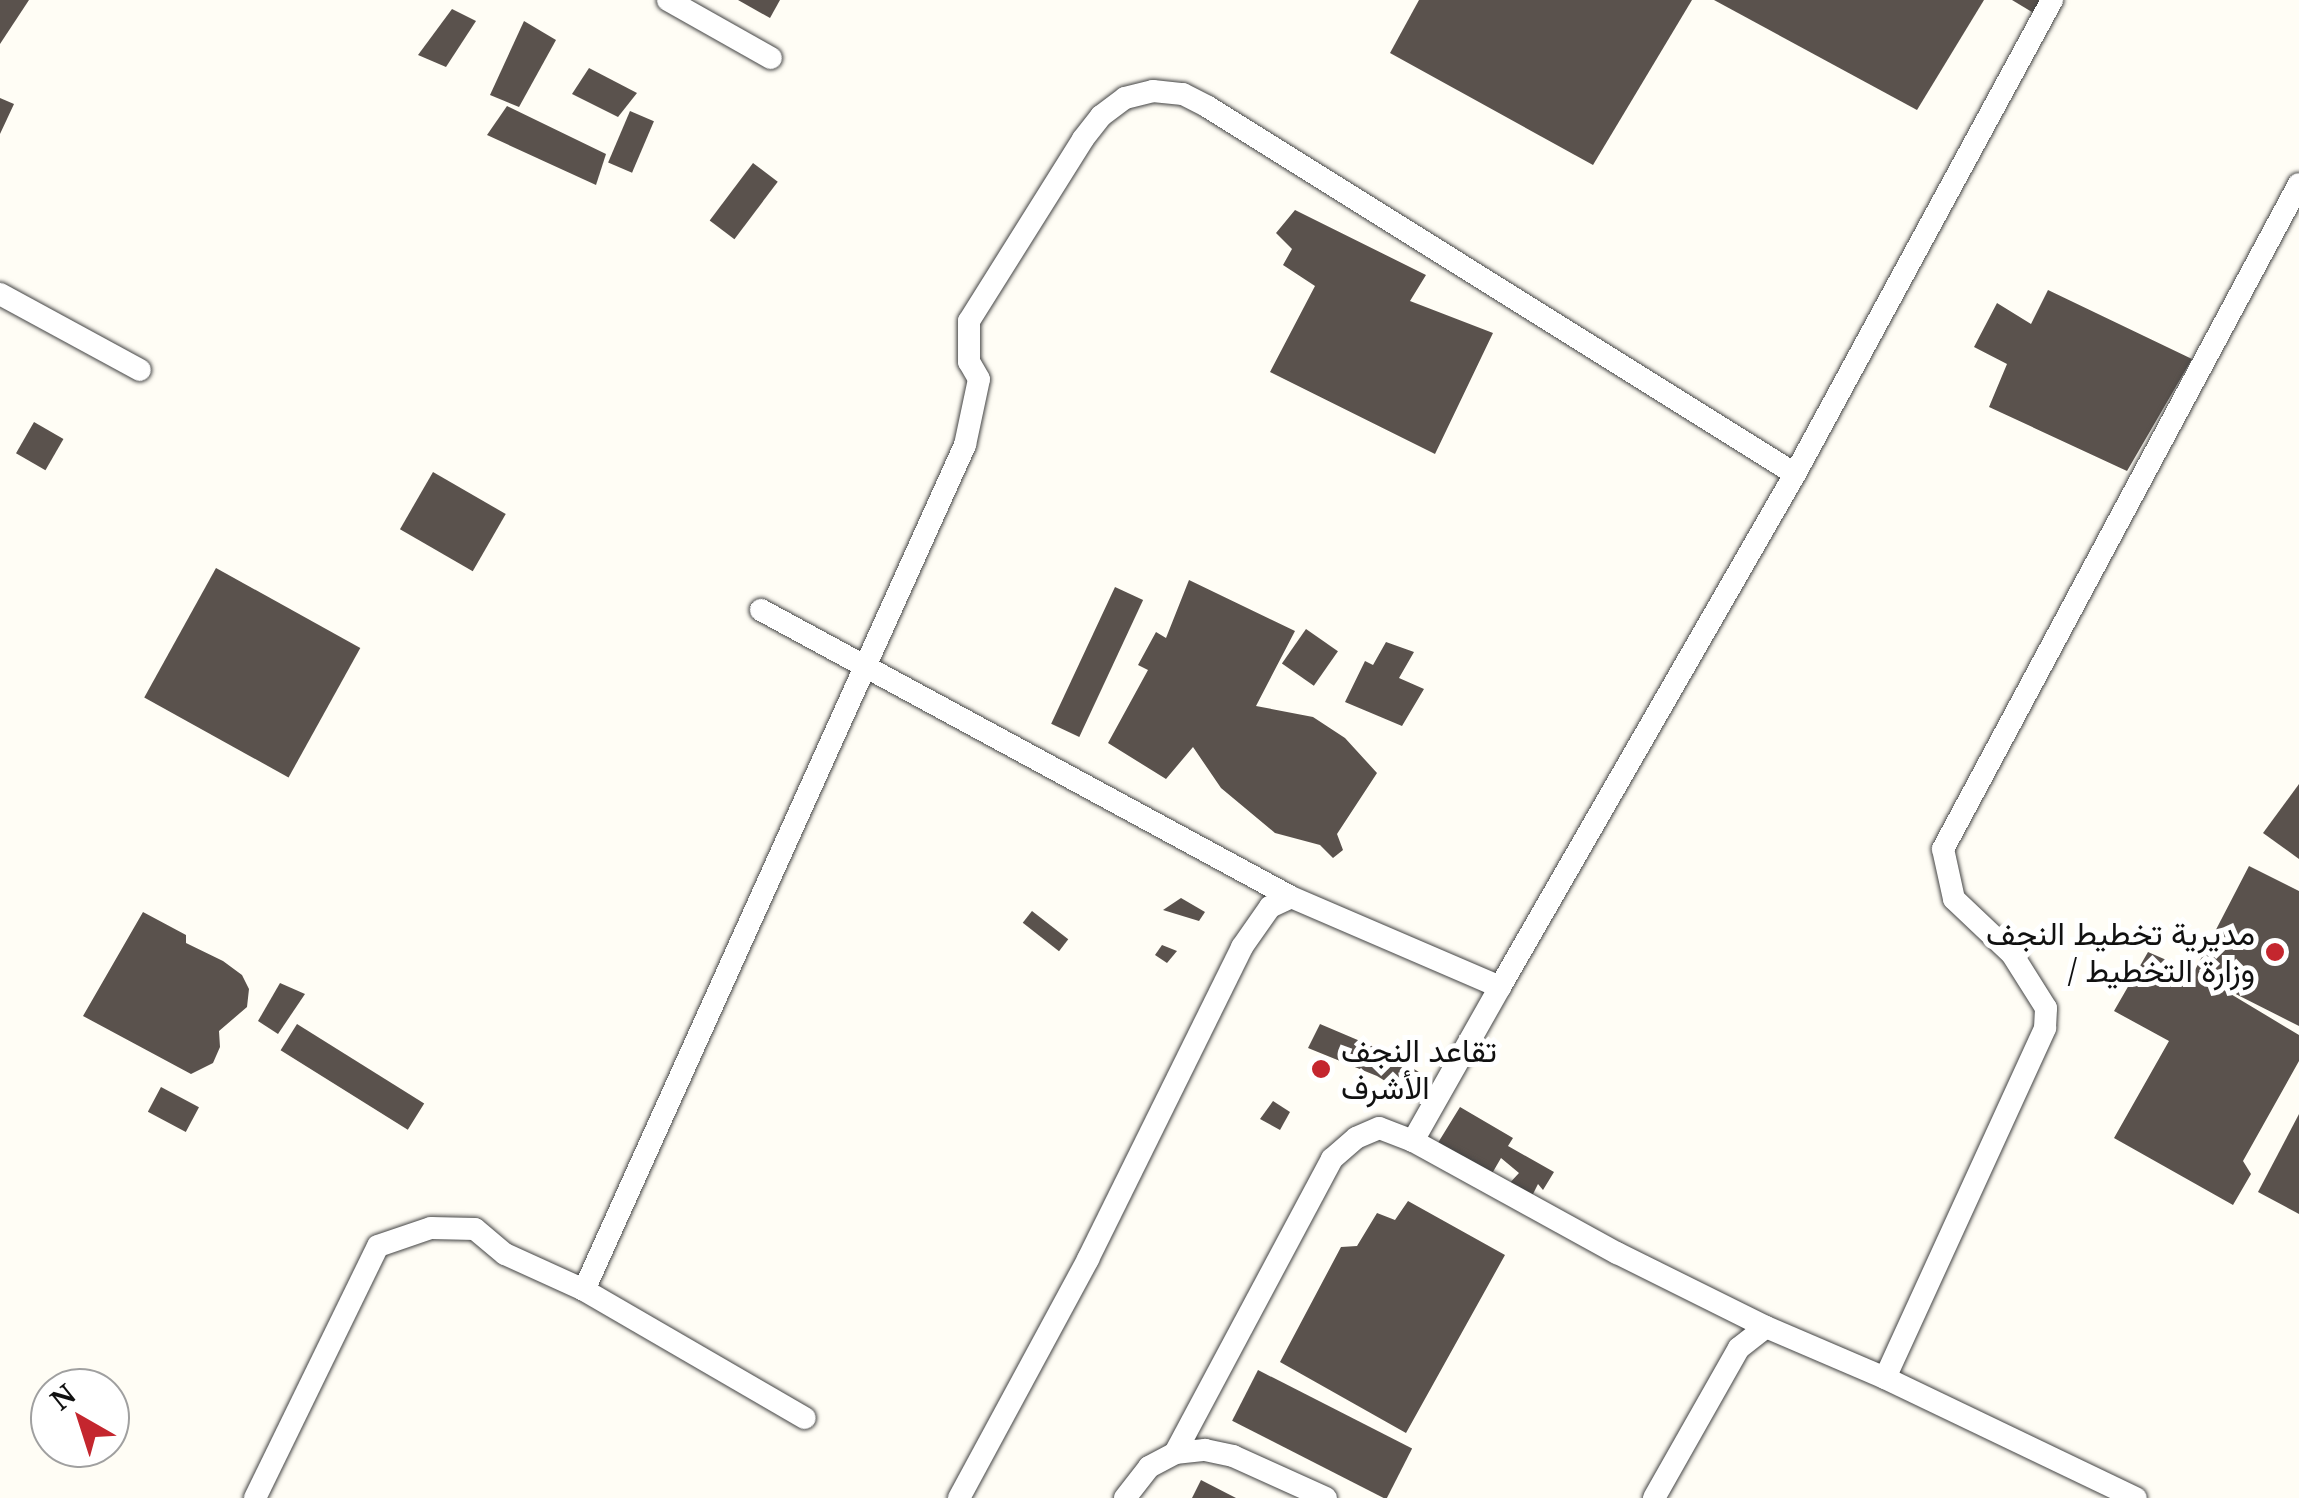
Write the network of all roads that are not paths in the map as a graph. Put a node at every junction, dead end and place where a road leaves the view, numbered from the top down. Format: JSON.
{"nodes":[{"id":1,"x":668,"y":0,"type":"edge"},
{"id":2,"x":2052,"y":0,"type":"edge"},
{"id":3,"x":771,"y":58,"type":"dead end"},
{"id":4,"x":2299,"y":184,"type":"edge"},
{"id":5,"x":0,"y":294,"type":"edge"},
{"id":6,"x":140,"y":370,"type":"dead end"},
{"id":7,"x":1795,"y":474,"type":"junction"},
{"id":8,"x":761,"y":610,"type":"dead end"},
{"id":9,"x":865,"y":665,"type":"junction"},
{"id":10,"x":1291,"y":897,"type":"junction"},
{"id":11,"x":1500,"y":987,"type":"junction"},
{"id":12,"x":1413,"y":1141,"type":"junction"},
{"id":13,"x":584,"y":1290,"type":"junction"},
{"id":14,"x":1766,"y":1327,"type":"junction"},
{"id":15,"x":1885,"y":1378,"type":"junction"},
{"id":16,"x":805,"y":1418,"type":"dead end"},
{"id":17,"x":1175,"y":1453,"type":"junction"},
{"id":18,"x":256,"y":1498,"type":"edge"},
{"id":19,"x":960,"y":1498,"type":"edge"},
{"id":20,"x":1125,"y":1498,"type":"edge"},
{"id":21,"x":1326,"y":1498,"type":"edge"},
{"id":22,"x":1654,"y":1498,"type":"edge"},
{"id":23,"x":2136,"y":1498,"type":"edge"}],
"edges":[{"from":1,"to":3,"type":"lane"},
{"from":2,"to":7,"type":"lane"},
{"from":4,"to":15,"type":"lane"},
{"from":5,"to":6,"type":"lane"},
{"from":7,"to":9,"type":"lane"},
{"from":7,"to":11,"type":"lane"},
{"from":8,"to":9,"type":"lane"},
{"from":9,"to":10,"type":"lane"},
{"from":9,"to":13,"type":"lane"},
{"from":10,"to":11,"type":"lane"},
{"from":10,"to":19,"type":"lane"},
{"from":11,"to":12,"type":"lane"},
{"from":12,"to":14,"type":"lane"},
{"from":12,"to":17,"type":"lane"},
{"from":13,"to":16,"type":"lane"},
{"from":13,"to":18,"type":"lane"},
{"from":14,"to":15,"type":"lane"},
{"from":14,"to":22,"type":"lane"},
{"from":15,"to":23,"type":"lane"},
{"from":17,"to":20,"type":"lane"},
{"from":17,"to":21,"type":"lane"}]}
